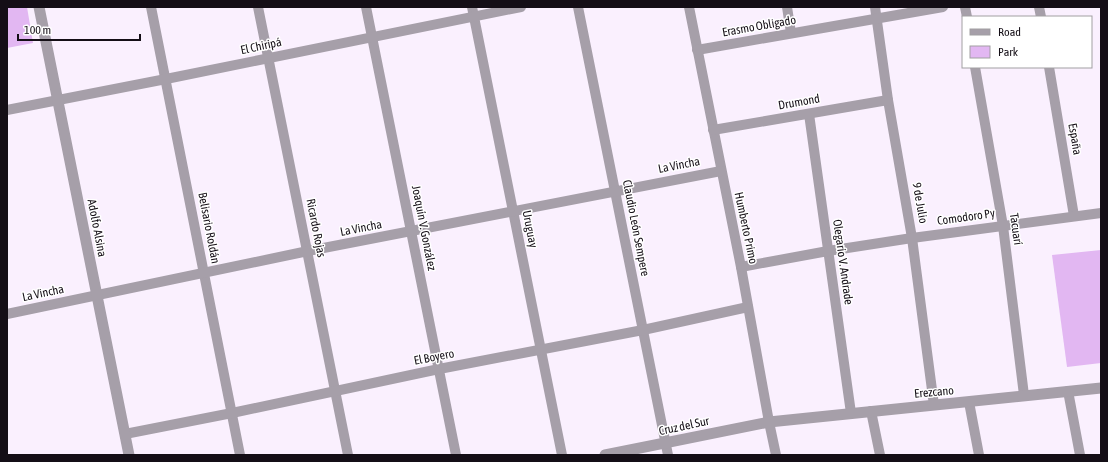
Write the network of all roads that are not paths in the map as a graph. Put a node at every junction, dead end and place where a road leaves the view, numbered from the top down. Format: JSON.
{"nodes":[{"id":1,"x":39,"y":7,"type":"edge"},
{"id":2,"x":151,"y":7,"type":"edge"},
{"id":3,"x":258,"y":7,"type":"edge"},
{"id":4,"x":366,"y":7,"type":"edge"},
{"id":5,"x":521,"y":7,"type":"edge"},
{"id":6,"x":578,"y":7,"type":"edge"},
{"id":7,"x":689,"y":7,"type":"edge"},
{"id":8,"x":787,"y":7,"type":"edge"},
{"id":9,"x":875,"y":7,"type":"edge"},
{"id":10,"x":943,"y":7,"type":"edge"},
{"id":11,"x":473,"y":12,"type":"edge"},
{"id":12,"x":877,"y":18,"type":"junction"},
{"id":13,"x":791,"y":33,"type":"junction"},
{"id":14,"x":372,"y":38,"type":"junction"},
{"id":15,"x":697,"y":50,"type":"junction"},
{"id":16,"x":268,"y":58,"type":"junction"},
{"id":17,"x":975,"y":68,"type":"edge"},
{"id":18,"x":1049,"y":68,"type":"edge"},
{"id":19,"x":166,"y":79,"type":"junction"},
{"id":20,"x":58,"y":100,"type":"junction"},
{"id":21,"x":888,"y":100,"type":"junction"},
{"id":22,"x":7,"y":110,"type":"edge"},
{"id":23,"x":809,"y":114,"type":"junction"},
{"id":24,"x":713,"y":130,"type":"junction"},
{"id":25,"x":721,"y":171,"type":"junction"},
{"id":26,"x":615,"y":190,"type":"junction"},
{"id":27,"x":513,"y":211,"type":"junction"},
{"id":28,"x":1101,"y":213,"type":"edge"},
{"id":29,"x":1074,"y":216,"type":"junction"},
{"id":30,"x":1003,"y":226,"type":"junction"},
{"id":31,"x":412,"y":232,"type":"junction"},
{"id":32,"x":912,"y":238,"type":"junction"},
{"id":33,"x":308,"y":251,"type":"junction"},
{"id":34,"x":828,"y":251,"type":"junction"},
{"id":35,"x":741,"y":267,"type":"junction"},
{"id":36,"x":204,"y":273,"type":"junction"},
{"id":37,"x":96,"y":295,"type":"junction"},
{"id":38,"x":748,"y":307,"type":"junction"},
{"id":39,"x":7,"y":314,"type":"edge"},
{"id":40,"x":643,"y":330,"type":"junction"},
{"id":41,"x":540,"y":350,"type":"junction"},
{"id":42,"x":438,"y":369,"type":"junction"},
{"id":43,"x":1101,"y":388,"type":"edge"},
{"id":44,"x":335,"y":391,"type":"junction"},
{"id":45,"x":1068,"y":391,"type":"junction"},
{"id":46,"x":1024,"y":395,"type":"junction"},
{"id":47,"x":969,"y":402,"type":"junction"},
{"id":48,"x":934,"y":405,"type":"junction"},
{"id":49,"x":872,"y":411,"type":"junction"},
{"id":50,"x":232,"y":413,"type":"junction"},
{"id":51,"x":851,"y":413,"type":"junction"},
{"id":52,"x":769,"y":422,"type":"junction"},
{"id":53,"x":125,"y":434,"type":"junction"},
{"id":54,"x":666,"y":443,"type":"junction"},
{"id":55,"x":129,"y":455,"type":"edge"},
{"id":56,"x":240,"y":455,"type":"edge"},
{"id":57,"x":348,"y":455,"type":"edge"},
{"id":58,"x":456,"y":455,"type":"edge"},
{"id":59,"x":562,"y":455,"type":"edge"},
{"id":60,"x":605,"y":455,"type":"edge"},
{"id":61,"x":668,"y":455,"type":"edge"},
{"id":62,"x":776,"y":455,"type":"edge"},
{"id":63,"x":880,"y":455,"type":"edge"},
{"id":64,"x":979,"y":455,"type":"edge"},
{"id":65,"x":1080,"y":455,"type":"edge"}],
"edges":[{"from":1,"to":20,"type":"street","name":"Adolfo Alsina"},
{"from":2,"to":19,"type":"street","name":"Belisario Roldán"},
{"from":3,"to":16,"type":"street","name":"Ricardo Rojas"},
{"from":4,"to":14,"type":"street","name":"Joaquín V. González"},
{"from":5,"to":11,"type":"street","name":"El Chiripá"},
{"from":6,"to":26,"type":"street","name":"Claudio León Sempere"},
{"from":7,"to":15,"type":"street","name":"Humberto Primo"},
{"from":8,"to":13,"type":"street"},
{"from":9,"to":12,"type":"street","name":"9 de Julio"},
{"from":10,"to":12,"type":"street","name":"Erasmo Obligado"},
{"from":11,"to":14,"type":"street","name":"El Chiripá"},
{"from":11,"to":27,"type":"street","name":"Uruguay"},
{"from":12,"to":13,"type":"street","name":"Erasmo Obligado"},
{"from":12,"to":21,"type":"street","name":"9 de Julio"},
{"from":13,"to":15,"type":"street","name":"Erasmo Obligado"},
{"from":14,"to":16,"type":"street","name":"El Chiripá"},
{"from":14,"to":31,"type":"street","name":"Joaquín V. González"},
{"from":15,"to":24,"type":"street","name":"Humberto Primo"},
{"from":16,"to":19,"type":"street","name":"El Chiripá"},
{"from":16,"to":33,"type":"street","name":"Ricardo Rojas"},
{"from":17,"to":30,"type":"street","name":"Tacuarí"},
{"from":18,"to":29,"type":"street","name":"España"},
{"from":19,"to":20,"type":"street","name":"El Chiripá"},
{"from":19,"to":36,"type":"street","name":"Belisario Roldán"},
{"from":20,"to":22,"type":"street","name":"El Chiripá"},
{"from":20,"to":37,"type":"street","name":"Adolfo Alsina"},
{"from":21,"to":23,"type":"street","name":"Drumond"},
{"from":21,"to":32,"type":"street","name":"9 de Julio"},
{"from":23,"to":24,"type":"street","name":"Drumond"},
{"from":23,"to":34,"type":"street","name":"Olegario V. Andrade"},
{"from":24,"to":25,"type":"street","name":"Humberto Primo"},
{"from":25,"to":26,"type":"street","name":"La Vincha"},
{"from":25,"to":35,"type":"street","name":"Humberto Primo"},
{"from":26,"to":27,"type":"street","name":"La Vincha"},
{"from":26,"to":40,"type":"street","name":"Claudio León Sempere"},
{"from":27,"to":31,"type":"street","name":"La Vincha"},
{"from":27,"to":41,"type":"street","name":"Uruguay"},
{"from":28,"to":29,"type":"street","name":"Comodoro Py"},
{"from":29,"to":30,"type":"street","name":"Comodoro Py"},
{"from":30,"to":32,"type":"street","name":"Comodoro Py"},
{"from":30,"to":46,"type":"street","name":"Tacuarí"},
{"from":31,"to":33,"type":"street","name":"La Vincha"},
{"from":31,"to":42,"type":"street","name":"Joaquín V. González"},
{"from":32,"to":34,"type":"street","name":"Comodoro Py"},
{"from":32,"to":48,"type":"street","name":"9 de Julio"},
{"from":33,"to":36,"type":"street","name":"La Vincha"},
{"from":33,"to":44,"type":"street","name":"Ricardo Rojas"},
{"from":34,"to":35,"type":"street","name":"Comodoro Py"},
{"from":34,"to":51,"type":"street","name":"Olegario V. Andrade"},
{"from":35,"to":38,"type":"street","name":"Humberto Primo"},
{"from":36,"to":37,"type":"street","name":"La Vincha"},
{"from":36,"to":50,"type":"street","name":"Belisario Roldán"},
{"from":37,"to":39,"type":"street","name":"La Vincha"},
{"from":37,"to":53,"type":"street","name":"Adolfo Alsina"},
{"from":38,"to":40,"type":"street","name":"El Boyero"},
{"from":38,"to":52,"type":"street","name":"Humberto Primo"},
{"from":40,"to":41,"type":"street","name":"El Boyero"},
{"from":40,"to":54,"type":"street","name":"Claudio León Sempere"},
{"from":41,"to":42,"type":"street","name":"El Boyero"},
{"from":41,"to":59,"type":"street","name":"Uruguay"},
{"from":42,"to":44,"type":"street","name":"El Boyero"},
{"from":42,"to":58,"type":"street","name":"Joaquín V. González"},
{"from":43,"to":45,"type":"street","name":"Erezcano"},
{"from":44,"to":50,"type":"street","name":"El Boyero"},
{"from":44,"to":57,"type":"street","name":"Ricardo Rojas"},
{"from":45,"to":46,"type":"street","name":"Erezcano"},
{"from":45,"to":65,"type":"street"},
{"from":46,"to":47,"type":"street","name":"Erezcano"},
{"from":47,"to":48,"type":"street","name":"Erezcano"},
{"from":47,"to":64,"type":"street"},
{"from":48,"to":49,"type":"street","name":"Erezcano"},
{"from":49,"to":51,"type":"street","name":"Erezcano"},
{"from":49,"to":63,"type":"street"},
{"from":50,"to":53,"type":"street","name":"El Boyero"},
{"from":50,"to":56,"type":"street","name":"Belisario Roldán"},
{"from":51,"to":52,"type":"street","name":"Erezcano"},
{"from":52,"to":54,"type":"street","name":"Cruz del Sur"},
{"from":52,"to":62,"type":"street","name":"Humberto Primo"},
{"from":53,"to":55,"type":"street","name":"Adolfo Alsina"},
{"from":54,"to":60,"type":"street","name":"Cruz del Sur"},
{"from":54,"to":61,"type":"street","name":"Claudio León Sempere"}]}
